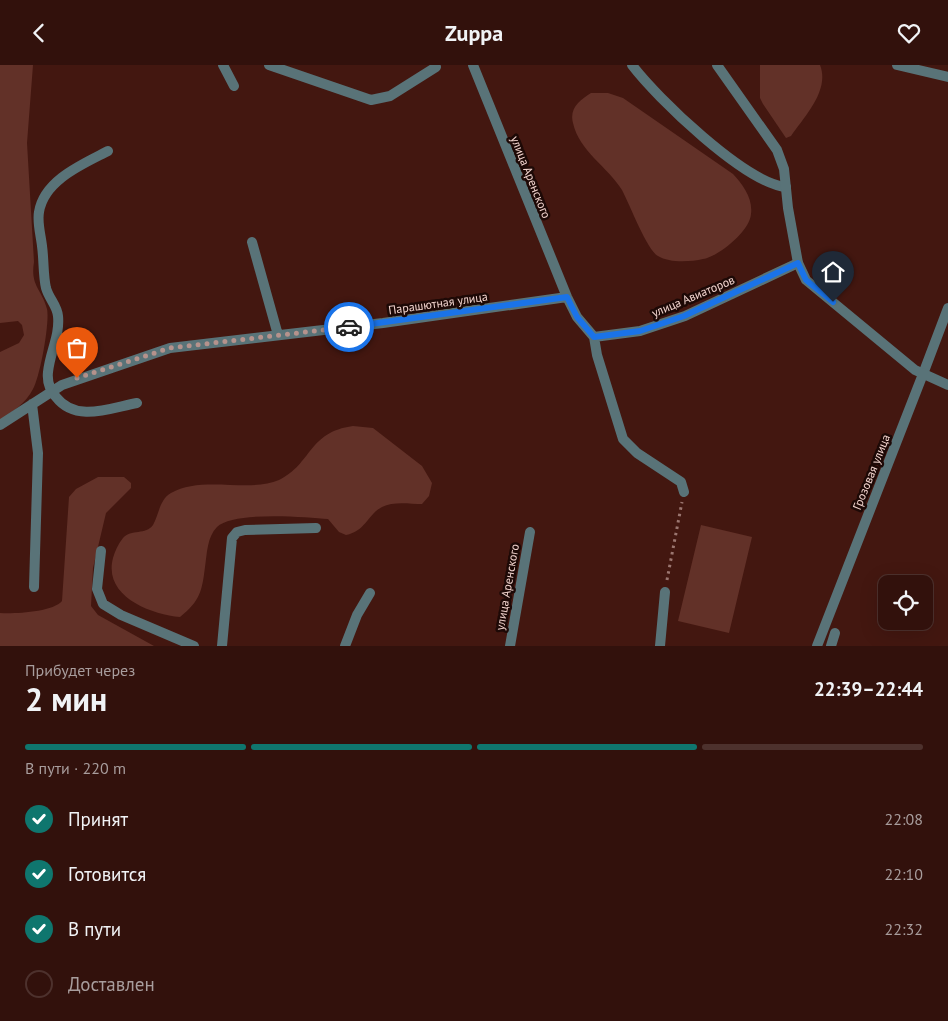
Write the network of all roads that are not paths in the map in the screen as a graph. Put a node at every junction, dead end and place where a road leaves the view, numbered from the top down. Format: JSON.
{"nodes":[{"id":1,"x":223,"y":65,"type":"edge"},
{"id":2,"x":269,"y":65,"type":"edge"},
{"id":3,"x":473,"y":65,"type":"edge"},
{"id":4,"x":632,"y":65,"type":"edge"},
{"id":5,"x":717,"y":65,"type":"edge"},
{"id":6,"x":897,"y":65,"type":"edge"},
{"id":7,"x":436,"y":67,"type":"dead end"},
{"id":8,"x":948,"y":77,"type":"edge"},
{"id":9,"x":234,"y":87,"type":"dead end"},
{"id":10,"x":108,"y":151,"type":"dead end"},
{"id":11,"x":786,"y":187,"type":"junction"},
{"id":12,"x":252,"y":242,"type":"dead end"},
{"id":13,"x":798,"y":263,"type":"junction"},
{"id":14,"x":567,"y":297,"type":"junction"},
{"id":15,"x":948,"y":308,"type":"edge"},
{"id":16,"x":278,"y":335,"type":"junction"},
{"id":17,"x":594,"y":337,"type":"junction"},
{"id":18,"x":923,"y":374,"type":"junction"},
{"id":19,"x":948,"y":385,"type":"edge"},
{"id":20,"x":51,"y":391,"type":"junction"},
{"id":21,"x":137,"y":403,"type":"dead end"},
{"id":22,"x":32,"y":404,"type":"junction"},
{"id":23,"x":0,"y":425,"type":"edge"},
{"id":24,"x":684,"y":492,"type":"road end"},
{"id":25,"x":316,"y":528,"type":"dead end"},
{"id":26,"x":530,"y":532,"type":"dead end"},
{"id":27,"x":101,"y":551,"type":"dead end"},
{"id":28,"x":34,"y":587,"type":"dead end"},
{"id":29,"x":370,"y":593,"type":"dead end"},
{"id":30,"x":665,"y":593,"type":"road end"},
{"id":31,"x":835,"y":633,"type":"dead end"},
{"id":32,"x":194,"y":646,"type":"edge"},
{"id":33,"x":222,"y":646,"type":"edge"},
{"id":34,"x":345,"y":646,"type":"edge"},
{"id":35,"x":510,"y":646,"type":"edge"},
{"id":36,"x":660,"y":646,"type":"edge"},
{"id":37,"x":817,"y":646,"type":"edge"},
{"id":38,"x":831,"y":646,"type":"edge"}],
"edges":[{"from":1,"to":9,"type":"street"},
{"from":2,"to":7,"type":"street"},
{"from":3,"to":14,"type":"street","name":"улица Аренского"},
{"from":4,"to":11,"type":"street"},
{"from":5,"to":11,"type":"street"},
{"from":6,"to":8,"type":"street"},
{"from":10,"to":20,"type":"street"},
{"from":11,"to":13,"type":"street"},
{"from":12,"to":16,"type":"street"},
{"from":13,"to":17,"type":"street","name":"улица Авиаторов"},
{"from":13,"to":18,"type":"street"},
{"from":14,"to":16,"type":"street","name":"Парашютная улица"},
{"from":14,"to":17,"type":"street","name":"улица Аренского"},
{"from":15,"to":18,"type":"street","name":"Грозовая улица"},
{"from":16,"to":20,"type":"street","name":"Парашютная улица"},
{"from":17,"to":24,"type":"street"},
{"from":18,"to":19,"type":"street"},
{"from":18,"to":37,"type":"street","name":"Грозовая улица"},
{"from":20,"to":21,"type":"street"},
{"from":20,"to":22,"type":"street","name":"Парашютная улица"},
{"from":22,"to":23,"type":"street","name":"Парашютная улица"},
{"from":22,"to":28,"type":"street"},
{"from":25,"to":33,"type":"street"},
{"from":26,"to":35,"type":"street","name":"улица Аренского"},
{"from":27,"to":32,"type":"street"},
{"from":29,"to":34,"type":"street"},
{"from":30,"to":36,"type":"street"},
{"from":31,"to":38,"type":"street"}]}
